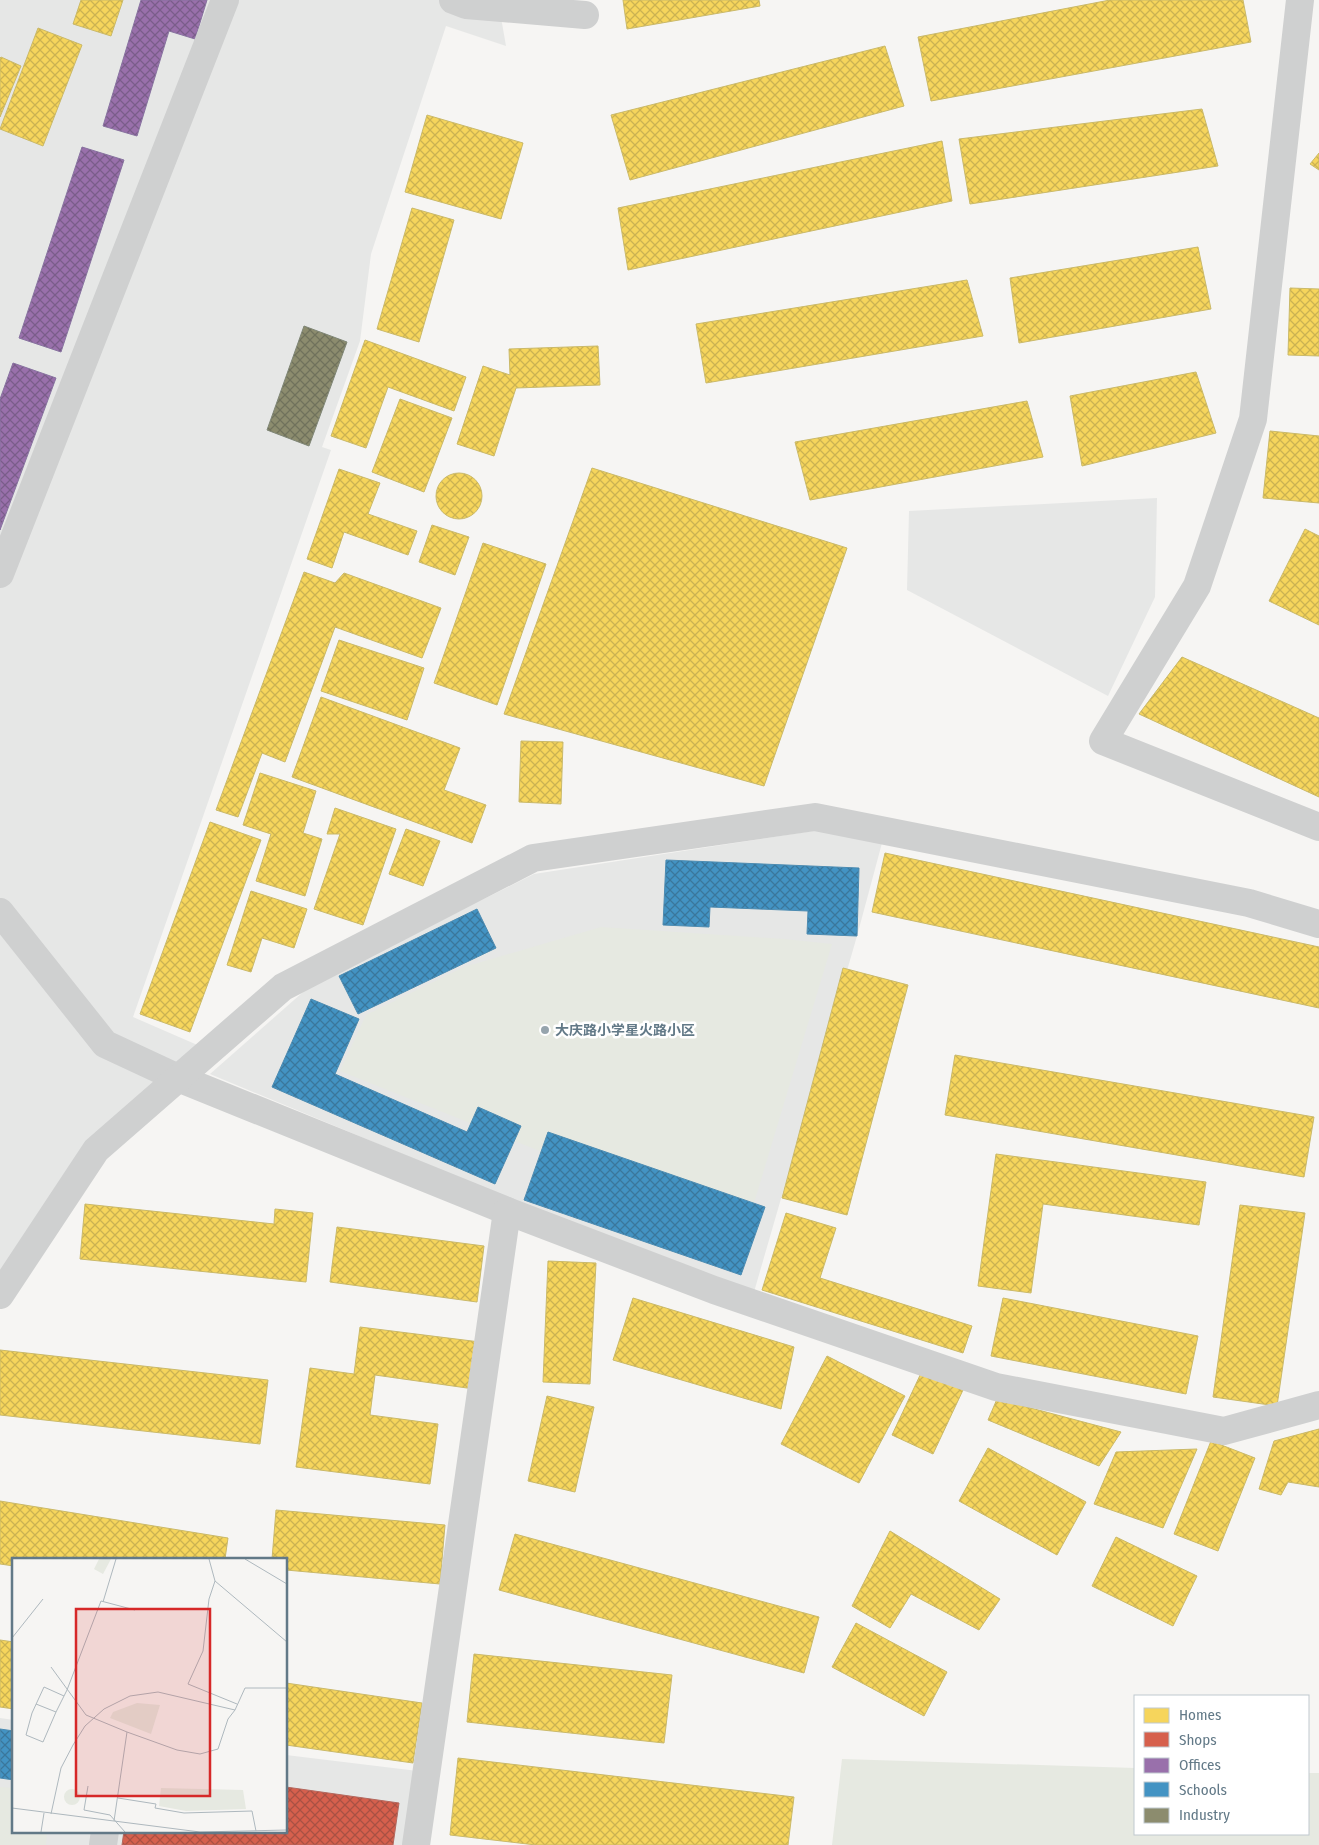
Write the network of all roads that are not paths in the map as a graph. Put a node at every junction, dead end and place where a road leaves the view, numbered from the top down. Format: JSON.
{"nodes":[{"id":1,"x":225,"y":0,"type":"edge"},
{"id":2,"x":453,"y":0,"type":"edge"},
{"id":3,"x":1300,"y":0,"type":"edge"},
{"id":4,"x":585,"y":15,"type":"dead end"},
{"id":5,"x":0,"y":574,"type":"edge"},
{"id":6,"x":1319,"y":827,"type":"edge"},
{"id":7,"x":0,"y":912,"type":"edge"},
{"id":8,"x":1319,"y":924,"type":"edge"},
{"id":9,"x":178,"y":1078,"type":"junction"},
{"id":10,"x":508,"y":1211,"type":"junction"},
{"id":11,"x":0,"y":1295,"type":"edge"},
{"id":12,"x":1319,"y":1405,"type":"edge"},
{"id":13,"x":105,"y":1832,"type":"edge"},
{"id":14,"x":103,"y":1845,"type":"edge"},
{"id":15,"x":416,"y":1845,"type":"edge"}],
"edges":[{"from":1,"to":5,"type":"street"},
{"from":2,"to":4,"type":"street"},
{"from":3,"to":6,"type":"street"},
{"from":7,"to":9,"type":"street"},
{"from":8,"to":9,"type":"street"},
{"from":9,"to":10,"type":"street"},
{"from":9,"to":11,"type":"street"},
{"from":10,"to":12,"type":"street"},
{"from":10,"to":15,"type":"street"},
{"from":13,"to":14,"type":"street"}]}
